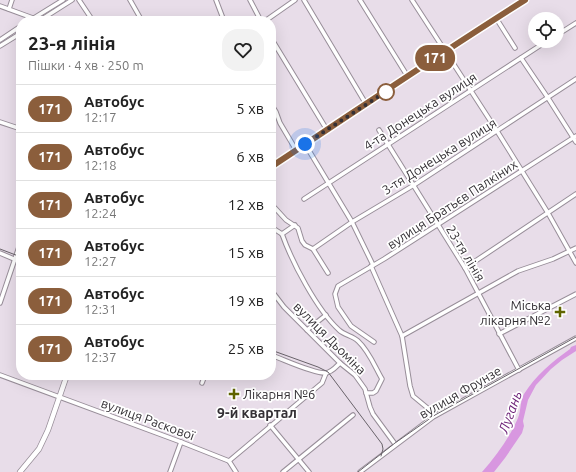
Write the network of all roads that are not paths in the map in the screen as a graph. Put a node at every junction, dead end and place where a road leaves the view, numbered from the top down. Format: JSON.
{"nodes":[{"id":1,"x":12,"y":0,"type":"edge"},
{"id":2,"x":63,"y":0,"type":"edge"},
{"id":3,"x":72,"y":0,"type":"edge"},
{"id":4,"x":79,"y":0,"type":"edge"},
{"id":5,"x":130,"y":0,"type":"edge"},
{"id":6,"x":216,"y":0,"type":"edge"},
{"id":7,"x":250,"y":0,"type":"edge"},
{"id":8,"x":295,"y":0,"type":"edge"},
{"id":9,"x":304,"y":0,"type":"edge"},
{"id":10,"x":360,"y":0,"type":"edge"},
{"id":11,"x":412,"y":0,"type":"edge"},
{"id":12,"x":525,"y":0,"type":"edge"},
{"id":13,"x":0,"y":6,"type":"edge"},
{"id":14,"x":9,"y":9,"type":"junction"},
{"id":15,"x":28,"y":16,"type":"edge"},
{"id":16,"x":37,"y":16,"type":"edge"},
{"id":17,"x":48,"y":16,"type":"edge"},
{"id":18,"x":90,"y":16,"type":"edge"},
{"id":19,"x":139,"y":16,"type":"edge"},
{"id":20,"x":222,"y":16,"type":"edge"},
{"id":21,"x":258,"y":16,"type":"edge"},
{"id":22,"x":272,"y":16,"type":"edge"},
{"id":23,"x":496,"y":18,"type":"junction"},
{"id":24,"x":576,"y":22,"type":"edge"},
{"id":25,"x":16,"y":29,"type":"edge"},
{"id":26,"x":564,"y":30,"type":"edge"},
{"id":27,"x":16,"y":36,"type":"edge"},
{"id":28,"x":0,"y":40,"type":"edge"},
{"id":29,"x":0,"y":46,"type":"edge"},
{"id":30,"x":276,"y":46,"type":"edge"},
{"id":31,"x":515,"y":48,"type":"dead end"},
{"id":32,"x":537,"y":48,"type":"edge"},
{"id":33,"x":446,"y":50,"type":"junction"},
{"id":34,"x":521,"y":58,"type":"junction"},
{"id":35,"x":408,"y":77,"type":"junction"},
{"id":36,"x":576,"y":79,"type":"edge"},
{"id":37,"x":471,"y":90,"type":"junction"},
{"id":38,"x":548,"y":98,"type":"junction"},
{"id":39,"x":366,"y":104,"type":"junction"},
{"id":40,"x":276,"y":112,"type":"edge"},
{"id":41,"x":0,"y":122,"type":"edge"},
{"id":42,"x":16,"y":127,"type":"edge"},
{"id":43,"x":327,"y":130,"type":"junction"},
{"id":44,"x":378,"y":130,"type":"dead end"},
{"id":45,"x":497,"y":131,"type":"junction"},
{"id":46,"x":575,"y":137,"type":"edge"},
{"id":47,"x":576,"y":142,"type":"edge"},
{"id":48,"x":305,"y":144,"type":"junction"},
{"id":49,"x":388,"y":144,"type":"junction"},
{"id":50,"x":296,"y":150,"type":"junction"},
{"id":51,"x":276,"y":164,"type":"edge"},
{"id":52,"x":521,"y":171,"type":"junction"},
{"id":53,"x":328,"y":182,"type":"junction"},
{"id":54,"x":414,"y":185,"type":"junction"},
{"id":55,"x":576,"y":194,"type":"edge"},
{"id":56,"x":304,"y":198,"type":"dead end"},
{"id":57,"x":276,"y":208,"type":"dead end"},
{"id":58,"x":548,"y":213,"type":"junction"},
{"id":59,"x":352,"y":222,"type":"junction"},
{"id":60,"x":295,"y":225,"type":"junction"},
{"id":61,"x":438,"y":225,"type":"junction"},
{"id":62,"x":276,"y":230,"type":"edge"},
{"id":63,"x":282,"y":234,"type":"junction"},
{"id":64,"x":576,"y":248,"type":"edge"},
{"id":65,"x":313,"y":249,"type":"junction"},
{"id":66,"x":570,"y":252,"type":"junction"},
{"id":67,"x":0,"y":253,"type":"edge"},
{"id":68,"x":16,"y":256,"type":"edge"},
{"id":69,"x":15,"y":259,"type":"junction"},
{"id":70,"x":576,"y":263,"type":"edge"},
{"id":71,"x":372,"y":266,"type":"junction"},
{"id":72,"x":465,"y":268,"type":"junction"},
{"id":73,"x":328,"y":274,"type":"dead end"},
{"id":74,"x":478,"y":293,"type":"junction"},
{"id":75,"x":576,"y":294,"type":"edge"},
{"id":76,"x":276,"y":297,"type":"edge"},
{"id":77,"x":0,"y":303,"type":"edge"},
{"id":78,"x":326,"y":315,"type":"junction"},
{"id":79,"x":307,"y":330,"type":"junction"},
{"id":80,"x":499,"y":334,"type":"junction"},
{"id":81,"x":402,"y":336,"type":"junction"},
{"id":82,"x":576,"y":338,"type":"edge"},
{"id":83,"x":374,"y":342,"type":"dead end"},
{"id":84,"x":276,"y":357,"type":"edge"},
{"id":85,"x":340,"y":363,"type":"junction"},
{"id":86,"x":519,"y":370,"type":"junction"},
{"id":87,"x":326,"y":373,"type":"junction"},
{"id":88,"x":0,"y":375,"type":"edge"},
{"id":89,"x":66,"y":380,"type":"edge"},
{"id":90,"x":203,"y":380,"type":"edge"},
{"id":91,"x":202,"y":383,"type":"dead end"},
{"id":92,"x":366,"y":392,"type":"junction"},
{"id":93,"x":59,"y":397,"type":"junction"},
{"id":94,"x":353,"y":414,"type":"dead end"},
{"id":95,"x":436,"y":416,"type":"junction"},
{"id":96,"x":270,"y":425,"type":"junction"},
{"id":97,"x":181,"y":442,"type":"junction"},
{"id":98,"x":395,"y":444,"type":"junction"},
{"id":99,"x":300,"y":460,"type":"junction"},
{"id":100,"x":229,"y":461,"type":"junction"},
{"id":101,"x":21,"y":471,"type":"edge"},
{"id":102,"x":170,"y":472,"type":"edge"},
{"id":103,"x":236,"y":472,"type":"edge"},
{"id":104,"x":283,"y":472,"type":"edge"},
{"id":105,"x":309,"y":472,"type":"edge"},
{"id":106,"x":360,"y":472,"type":"edge"}],
"edges":[{"from":1,"to":14,"type":"street"},
{"from":2,"to":16,"type":"street"},
{"from":3,"to":17,"type":"street"},
{"from":4,"to":18,"type":"street"},
{"from":5,"to":19,"type":"street"},
{"from":6,"to":20,"type":"street"},
{"from":7,"to":21,"type":"street"},
{"from":8,"to":22,"type":"street"},
{"from":9,"to":39,"type":"street"},
{"from":10,"to":35,"type":"street"},
{"from":11,"to":33,"type":"street"},
{"from":12,"to":23,"type":"main road"},
{"from":13,"to":14,"type":"street"},
{"from":14,"to":15,"type":"street"},
{"from":23,"to":31,"type":"street"},
{"from":23,"to":33,"type":"main road"},
{"from":24,"to":26,"type":"street"},
{"from":25,"to":28,"type":"street"},
{"from":27,"to":29,"type":"street"},
{"from":30,"to":43,"type":"street"},
{"from":32,"to":34,"type":"street","name":"4-та Донецька вулиця"},
{"from":33,"to":35,"type":"main road"},
{"from":33,"to":37,"type":"street"},
{"from":34,"to":37,"type":"street","name":"4-та Донецька вулиця"},
{"from":34,"to":38,"type":"street"},
{"from":35,"to":39,"type":"main road"},
{"from":36,"to":38,"type":"street","name":"3-тя Донецька вулиця"},
{"from":37,"to":45,"type":"street"},
{"from":37,"to":49,"type":"street","name":"4-та Донецька вулиця"},
{"from":38,"to":45,"type":"street","name":"3-тя Донецька вулиця"},
{"from":38,"to":46,"type":"street"},
{"from":39,"to":43,"type":"main road"},
{"from":40,"to":50,"type":"street"},
{"from":41,"to":42,"type":"street"},
{"from":43,"to":48,"type":"main road"},
{"from":44,"to":49,"type":"street","name":"23-тя лінія"},
{"from":45,"to":52,"type":"street"},
{"from":45,"to":54,"type":"street","name":"3-тя Донецька вулиця"},
{"from":46,"to":47,"type":"street"},
{"from":46,"to":52,"type":"street","name":"вулиця Братьєв Палкіних"},
{"from":48,"to":50,"type":"main road"},
{"from":48,"to":53,"type":"street"},
{"from":49,"to":53,"type":"street","name":"4-та Донецька вулиця"},
{"from":49,"to":54,"type":"street","name":"23-тя лінія"},
{"from":50,"to":51,"type":"main road"},
{"from":52,"to":58,"type":"street"},
{"from":52,"to":61,"type":"street","name":"вулиця Братьєв Палкіних"},
{"from":53,"to":56,"type":"street","name":"4-та Донецька вулиця"},
{"from":53,"to":59,"type":"street"},
{"from":54,"to":59,"type":"street","name":"3-тя Донецька вулиця"},
{"from":54,"to":61,"type":"street","name":"23-тя лінія"},
{"from":55,"to":58,"type":"street"},
{"from":57,"to":60,"type":"street"},
{"from":58,"to":66,"type":"street"},
{"from":58,"to":72,"type":"street"},
{"from":59,"to":65,"type":"street","name":"3-тя Донецька вулиця"},
{"from":59,"to":71,"type":"street"},
{"from":60,"to":63,"type":"street"},
{"from":60,"to":65,"type":"street"},
{"from":61,"to":71,"type":"street","name":"вулиця Братьєв Палкіних"},
{"from":61,"to":72,"type":"street","name":"23-тя лінія"},
{"from":62,"to":63,"type":"street"},
{"from":63,"to":78,"type":"street"},
{"from":64,"to":66,"type":"street"},
{"from":65,"to":73,"type":"street"},
{"from":66,"to":70,"type":"street"},
{"from":66,"to":74,"type":"street"},
{"from":67,"to":69,"type":"street"},
{"from":68,"to":69,"type":"street"},
{"from":69,"to":77,"type":"street"},
{"from":71,"to":81,"type":"street"},
{"from":71,"to":83,"type":"street","name":"вулиця Братьєв Палкіних"},
{"from":72,"to":74,"type":"street","name":"23-тя лінія"},
{"from":74,"to":80,"type":"street","name":"23-тя лінія"},
{"from":74,"to":81,"type":"street"},
{"from":75,"to":80,"type":"street"},
{"from":76,"to":79,"type":"street","name":"вулиця Дьоміна"},
{"from":78,"to":79,"type":"street"},
{"from":78,"to":92,"type":"street"},
{"from":79,"to":85,"type":"street","name":"вулиця Дьоміна"},
{"from":80,"to":86,"type":"street","name":"23-тя лінія"},
{"from":81,"to":95,"type":"street"},
{"from":82,"to":86,"type":"street","name":"вулиця Фрунзе"},
{"from":84,"to":87,"type":"street"},
{"from":85,"to":87,"type":"street"},
{"from":85,"to":92,"type":"street","name":"вулиця Дьоміна"},
{"from":86,"to":95,"type":"street","name":"вулиця Фрунзе"},
{"from":87,"to":96,"type":"street"},
{"from":88,"to":93,"type":"street","name":"вулиця Раскової"},
{"from":89,"to":93,"type":"main road"},
{"from":90,"to":91,"type":"street"},
{"from":92,"to":98,"type":"street","name":"вулиця Дьоміна"},
{"from":93,"to":97,"type":"street","name":"вулиця Раскової"},
{"from":93,"to":101,"type":"main road"},
{"from":94,"to":99,"type":"street"},
{"from":95,"to":98,"type":"street","name":"вулиця Фрунзе"},
{"from":96,"to":99,"type":"street"},
{"from":96,"to":100,"type":"street"},
{"from":97,"to":100,"type":"street","name":"вулиця Раскової"},
{"from":97,"to":102,"type":"street"},
{"from":98,"to":106,"type":"street","name":"вулиця Фрунзе"},
{"from":99,"to":104,"type":"street"},
{"from":99,"to":105,"type":"street"},
{"from":100,"to":103,"type":"street"}]}
